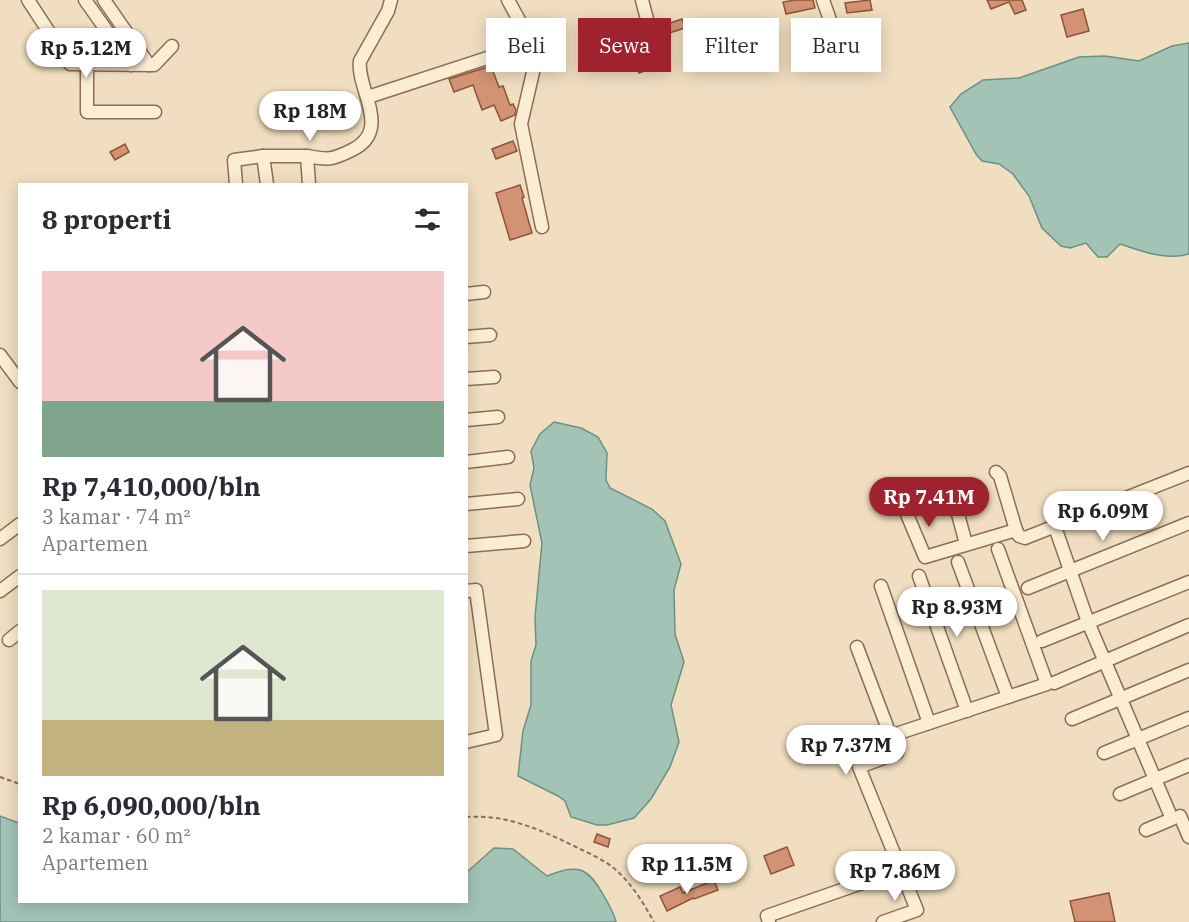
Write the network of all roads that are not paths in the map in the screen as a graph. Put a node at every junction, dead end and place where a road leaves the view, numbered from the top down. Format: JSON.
{"nodes":[{"id":1,"x":27,"y":0,"type":"edge"},
{"id":2,"x":105,"y":0,"type":"edge"},
{"id":3,"x":391,"y":0,"type":"edge"},
{"id":4,"x":508,"y":0,"type":"edge"},
{"id":5,"x":642,"y":0,"type":"edge"},
{"id":6,"x":823,"y":0,"type":"edge"},
{"id":7,"x":89,"y":1,"type":"edge"},
{"id":8,"x":517,"y":18,"type":"edge"},
{"id":9,"x":647,"y":18,"type":"edge"},
{"id":10,"x":829,"y":18,"type":"edge"},
{"id":11,"x":171,"y":46,"type":"dead end"},
{"id":12,"x":486,"y":58,"type":"edge"},
{"id":13,"x":87,"y":64,"type":"junction"},
{"id":14,"x":131,"y":65,"type":"junction"},
{"id":15,"x":149,"y":65,"type":"junction"},
{"id":16,"x":533,"y":72,"type":"edge"},
{"id":17,"x":368,"y":97,"type":"junction"},
{"id":18,"x":155,"y":112,"type":"dead end"},
{"id":19,"x":263,"y":156,"type":"junction"},
{"id":20,"x":307,"y":156,"type":"junction"},
{"id":21,"x":236,"y":183,"type":"edge"},
{"id":22,"x":267,"y":183,"type":"edge"},
{"id":23,"x":309,"y":183,"type":"edge"},
{"id":24,"x":542,"y":227,"type":"dead end"},
{"id":25,"x":484,"y":292,"type":"dead end"},
{"id":26,"x":468,"y":294,"type":"edge"},
{"id":27,"x":490,"y":335,"type":"dead end"},
{"id":28,"x":468,"y":337,"type":"edge"},
{"id":29,"x":0,"y":355,"type":"edge"},
{"id":30,"x":494,"y":377,"type":"dead end"},
{"id":31,"x":18,"y":379,"type":"edge"},
{"id":32,"x":468,"y":379,"type":"edge"},
{"id":33,"x":498,"y":417,"type":"dead end"},
{"id":34,"x":468,"y":420,"type":"edge"},
{"id":35,"x":508,"y":457,"type":"dead end"},
{"id":36,"x":468,"y":462,"type":"edge"},
{"id":37,"x":996,"y":472,"type":"dead end"},
{"id":38,"x":1189,"y":473,"type":"edge"},
{"id":39,"x":518,"y":499,"type":"dead end"},
{"id":40,"x":468,"y":504,"type":"edge"},
{"id":41,"x":1189,"y":523,"type":"edge"},
{"id":42,"x":18,"y":526,"type":"edge"},
{"id":43,"x":1055,"y":527,"type":"junction"},
{"id":44,"x":1016,"y":530,"type":"junction"},
{"id":45,"x":0,"y":539,"type":"edge"},
{"id":46,"x":524,"y":540,"type":"dead end"},
{"id":47,"x":966,"y":544,"type":"junction"},
{"id":48,"x":468,"y":546,"type":"edge"},
{"id":49,"x":998,"y":549,"type":"dead end"},
{"id":50,"x":958,"y":562,"type":"dead end"},
{"id":51,"x":1070,"y":571,"type":"junction"},
{"id":52,"x":919,"y":576,"type":"dead end"},
{"id":53,"x":18,"y":578,"type":"edge"},
{"id":54,"x":1189,"y":582,"type":"edge"},
{"id":55,"x":881,"y":586,"type":"dead end"},
{"id":56,"x":1028,"y":588,"type":"dead end"},
{"id":57,"x":0,"y":591,"type":"edge"},
{"id":58,"x":468,"y":591,"type":"edge"},
{"id":59,"x":1088,"y":622,"type":"junction"},
{"id":60,"x":1189,"y":625,"type":"edge"},
{"id":61,"x":18,"y":633,"type":"edge"},
{"id":62,"x":9,"y":640,"type":"dead end"},
{"id":63,"x":1042,"y":641,"type":"dead end"},
{"id":64,"x":857,"y":647,"type":"dead end"},
{"id":65,"x":1106,"y":660,"type":"junction"},
{"id":66,"x":1189,"y":670,"type":"edge"},
{"id":67,"x":1054,"y":683,"type":"dead end"},
{"id":68,"x":1008,"y":697,"type":"junction"},
{"id":69,"x":1122,"y":698,"type":"junction"},
{"id":70,"x":967,"y":711,"type":"junction"},
{"id":71,"x":1189,"y":718,"type":"edge"},
{"id":72,"x":1072,"y":719,"type":"dead end"},
{"id":73,"x":929,"y":723,"type":"junction"},
{"id":74,"x":890,"y":736,"type":"junction"},
{"id":75,"x":1139,"y":738,"type":"junction"},
{"id":76,"x":468,"y":742,"type":"edge"},
{"id":77,"x":1104,"y":753,"type":"dead end"},
{"id":78,"x":1189,"y":765,"type":"edge"},
{"id":79,"x":1156,"y":779,"type":"junction"},
{"id":80,"x":1120,"y":794,"type":"dead end"},
{"id":81,"x":1180,"y":816,"type":"edge"},
{"id":82,"x":1146,"y":830,"type":"dead end"},
{"id":83,"x":1189,"y":837,"type":"edge"},
{"id":84,"x":902,"y":869,"type":"junction"},
{"id":85,"x":769,"y":922,"type":"edge"},
{"id":86,"x":883,"y":922,"type":"edge"}],
"edges":[{"from":1,"to":13,"type":"street"},
{"from":2,"to":15,"type":"street"},
{"from":3,"to":17,"type":"street"},
{"from":4,"to":8,"type":"street"},
{"from":5,"to":9,"type":"street"},
{"from":6,"to":10,"type":"street"},
{"from":7,"to":14,"type":"street"},
{"from":11,"to":15,"type":"street"},
{"from":12,"to":17,"type":"street"},
{"from":13,"to":14,"type":"street"},
{"from":13,"to":18,"type":"street"},
{"from":14,"to":15,"type":"street"},
{"from":16,"to":24,"type":"street"},
{"from":17,"to":20,"type":"street"},
{"from":19,"to":20,"type":"street"},
{"from":19,"to":21,"type":"street"},
{"from":19,"to":22,"type":"street"},
{"from":20,"to":23,"type":"street"},
{"from":25,"to":26,"type":"street"},
{"from":27,"to":28,"type":"street"},
{"from":29,"to":31,"type":"street"},
{"from":30,"to":32,"type":"street"},
{"from":33,"to":34,"type":"street"},
{"from":35,"to":36,"type":"street"},
{"from":37,"to":44,"type":"street"},
{"from":38,"to":43,"type":"street"},
{"from":39,"to":40,"type":"street"},
{"from":41,"to":51,"type":"street"},
{"from":42,"to":45,"type":"street"},
{"from":43,"to":44,"type":"street"},
{"from":43,"to":51,"type":"street"},
{"from":44,"to":47,"type":"street"},
{"from":46,"to":48,"type":"street"},
{"from":47,"to":47,"type":"street"},
{"from":49,"to":68,"type":"street"},
{"from":50,"to":68,"type":"street"},
{"from":51,"to":56,"type":"street"},
{"from":51,"to":59,"type":"street"},
{"from":52,"to":70,"type":"street"},
{"from":53,"to":57,"type":"street"},
{"from":54,"to":59,"type":"street"},
{"from":55,"to":73,"type":"street"},
{"from":58,"to":76,"type":"street"},
{"from":59,"to":63,"type":"street"},
{"from":59,"to":65,"type":"street"},
{"from":60,"to":65,"type":"street"},
{"from":61,"to":62,"type":"street"},
{"from":64,"to":74,"type":"street"},
{"from":65,"to":67,"type":"street"},
{"from":65,"to":69,"type":"street"},
{"from":66,"to":69,"type":"street"},
{"from":68,"to":70,"type":"street"},
{"from":69,"to":72,"type":"street"},
{"from":69,"to":75,"type":"street"},
{"from":70,"to":73,"type":"street"},
{"from":71,"to":75,"type":"street"},
{"from":73,"to":74,"type":"street"},
{"from":74,"to":84,"type":"street"},
{"from":75,"to":77,"type":"street"},
{"from":75,"to":79,"type":"street"},
{"from":78,"to":79,"type":"street"},
{"from":79,"to":80,"type":"street"},
{"from":79,"to":81,"type":"street"},
{"from":81,"to":82,"type":"street"},
{"from":81,"to":83,"type":"street"},
{"from":84,"to":85,"type":"street"},
{"from":84,"to":86,"type":"street"}]}
